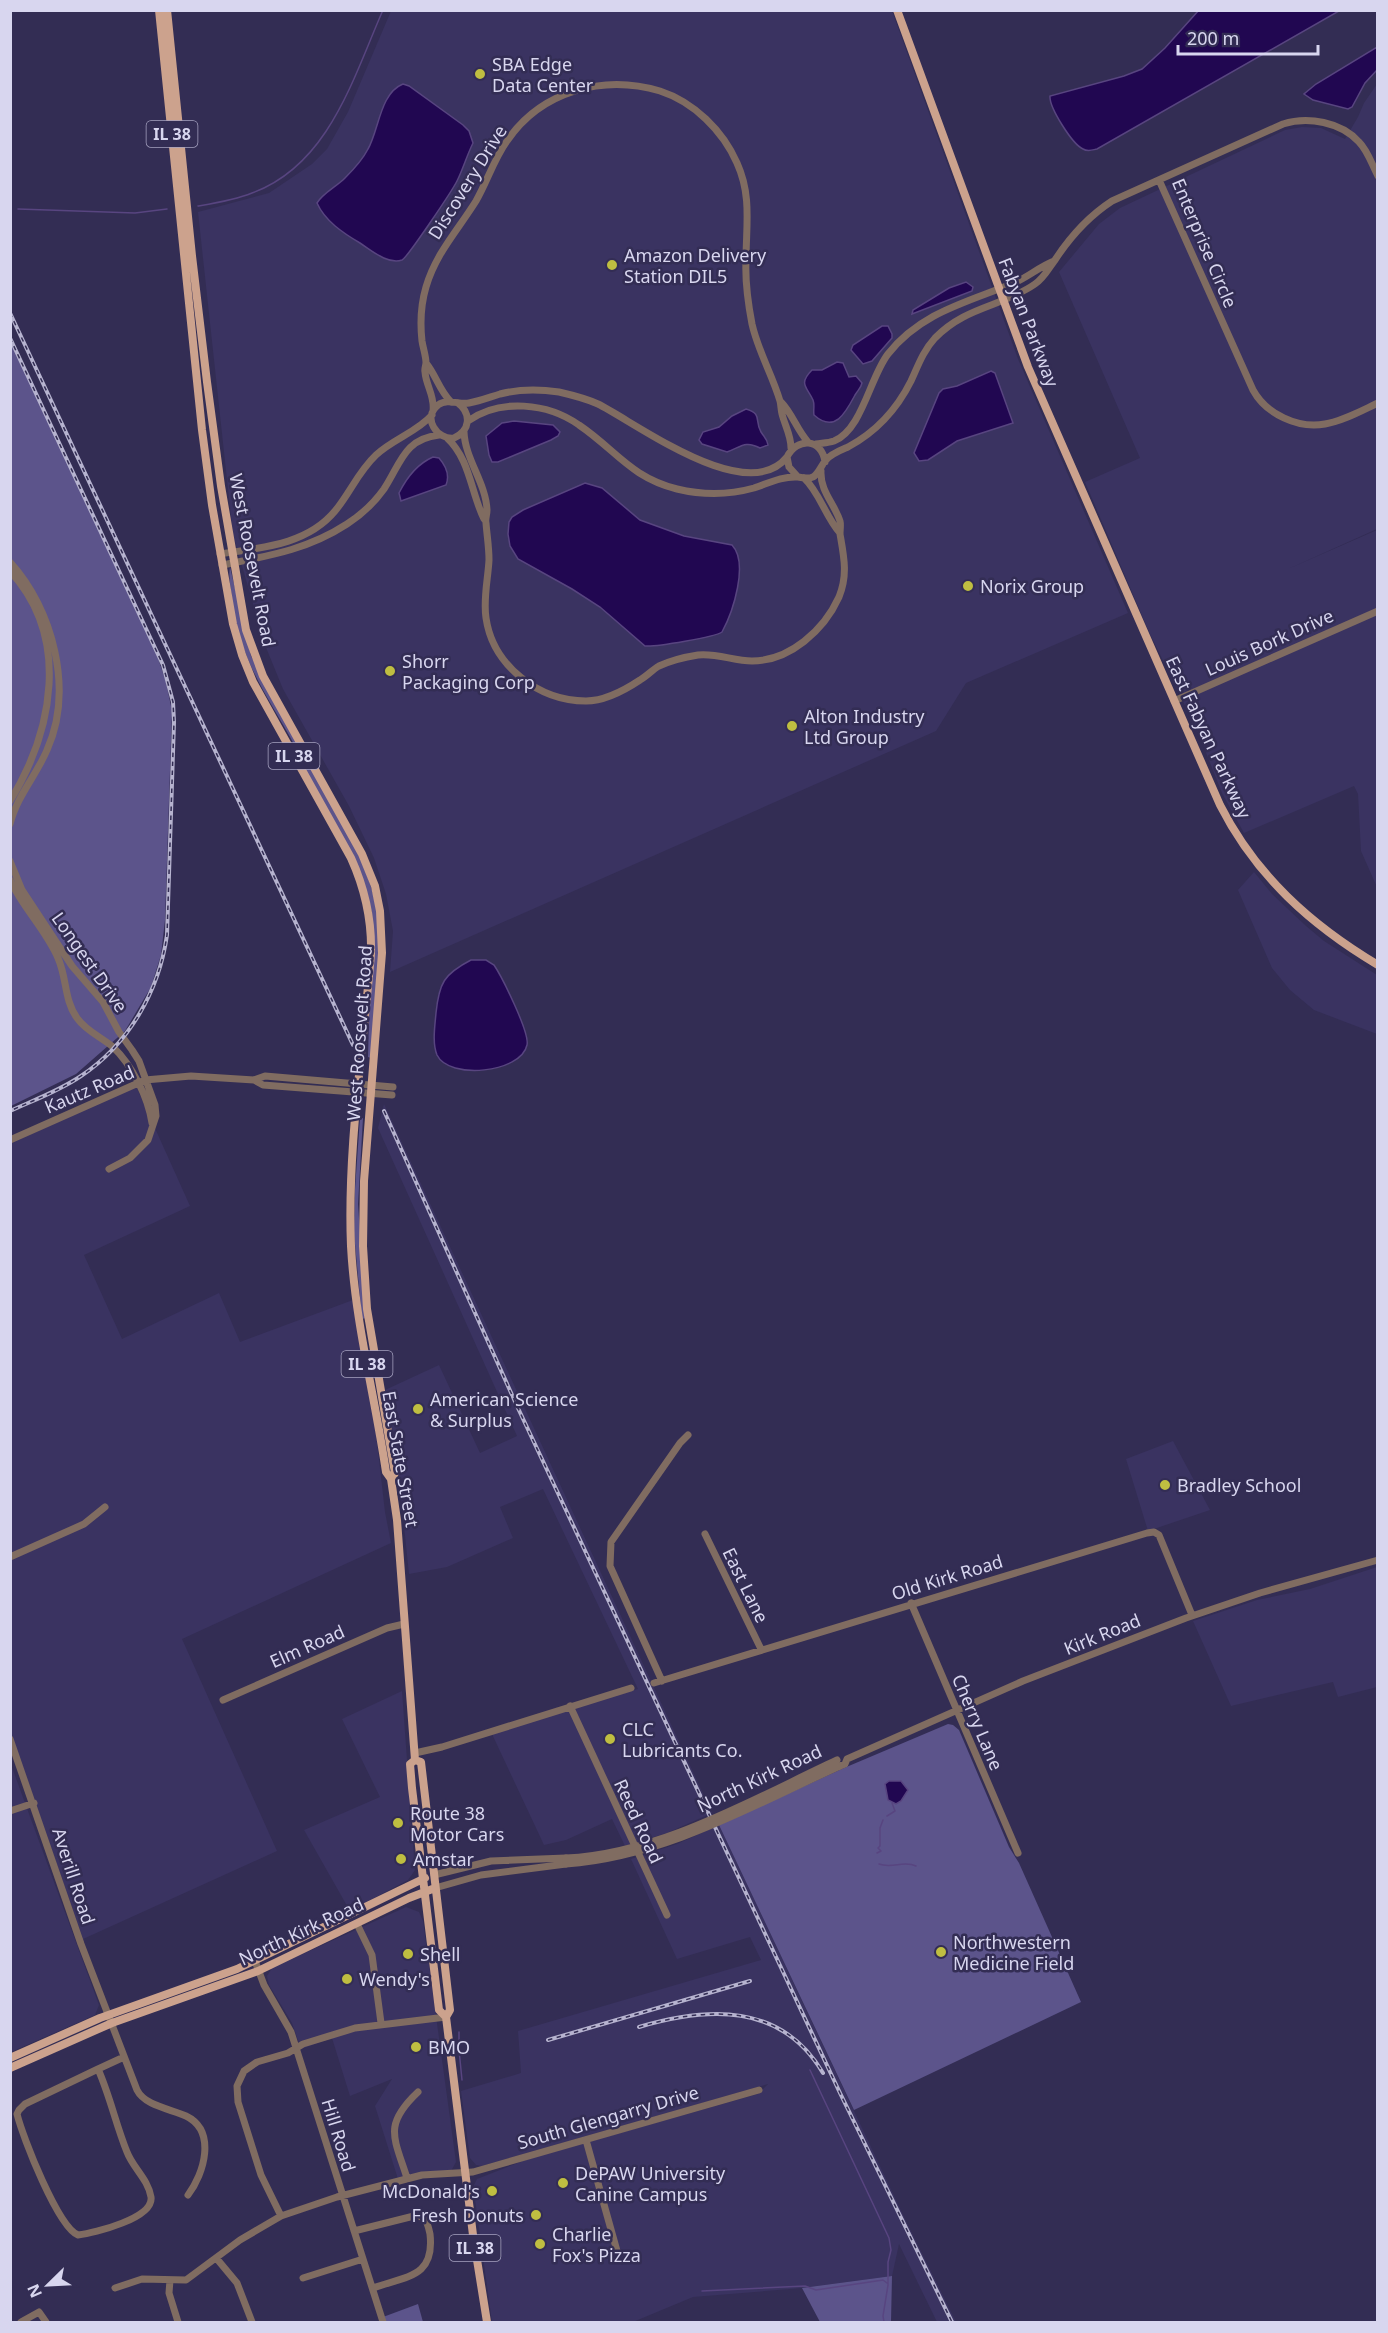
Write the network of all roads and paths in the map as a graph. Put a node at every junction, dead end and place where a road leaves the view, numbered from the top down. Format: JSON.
{"nodes":[{"id":1,"x":159,"y":10,"type":"edge"},
{"id":2,"x":167,"y":10,"type":"edge"},
{"id":3,"x":897,"y":10,"type":"edge"},
{"id":4,"x":1377,"y":176,"type":"edge"},
{"id":5,"x":1159,"y":180,"type":"junction"},
{"id":6,"x":1054,"y":261,"type":"junction"},
{"id":7,"x":999,"y":289,"type":"junction"},
{"id":8,"x":1002,"y":299,"type":"junction"},
{"id":9,"x":426,"y":363,"type":"junction"},
{"id":10,"x":454,"y":402,"type":"junction"},
{"id":11,"x":781,"y":402,"type":"junction"},
{"id":12,"x":1377,"y":403,"type":"edge"},
{"id":13,"x":433,"y":413,"type":"junction"},
{"id":14,"x":468,"y":421,"type":"junction"},
{"id":15,"x":464,"y":432,"type":"junction"},
{"id":16,"x":443,"y":437,"type":"junction"},
{"id":17,"x":808,"y":442,"type":"junction"},
{"id":18,"x":816,"y":444,"type":"junction"},
{"id":19,"x":791,"y":448,"type":"junction"},
{"id":20,"x":787,"y":457,"type":"junction"},
{"id":21,"x":825,"y":462,"type":"junction"},
{"id":22,"x":821,"y":471,"type":"junction"},
{"id":23,"x":801,"y":478,"type":"junction"},
{"id":24,"x":485,"y":520,"type":"junction"},
{"id":25,"x":840,"y":532,"type":"junction"},
{"id":26,"x":232,"y":553,"type":"junction"},
{"id":27,"x":220,"y":554,"type":"junction"},
{"id":28,"x":10,"y":562,"type":"edge"},
{"id":29,"x":234,"y":563,"type":"junction"},
{"id":30,"x":222,"y":565,"type":"junction"},
{"id":31,"x":10,"y":571,"type":"edge"},
{"id":32,"x":1377,"y":611,"type":"edge"},
{"id":33,"x":1146,"y":639,"type":"joint"},
{"id":34,"x":1174,"y":701,"type":"junction"},
{"id":35,"x":10,"y":801,"type":"edge"},
{"id":36,"x":10,"y":824,"type":"edge"},
{"id":37,"x":10,"y":861,"type":"edge"},
{"id":38,"x":10,"y":880,"type":"edge"},
{"id":39,"x":1377,"y":965,"type":"edge"},
{"id":40,"x":119,"y":1032,"type":"junction"},
{"id":41,"x":108,"y":1043,"type":"junction"},
{"id":42,"x":142,"y":1082,"type":"junction"},
{"id":43,"x":393,"y":1087,"type":"dead end"},
{"id":44,"x":359,"y":1088,"type":"junction"},
{"id":45,"x":371,"y":1089,"type":"junction"},
{"id":46,"x":392,"y":1095,"type":"dead end"},
{"id":47,"x":10,"y":1140,"type":"edge"},
{"id":48,"x":109,"y":1168,"type":"dead end"},
{"id":49,"x":688,"y":1435,"type":"dead end"},
{"id":50,"x":391,"y":1479,"type":"junction"},
{"id":51,"x":105,"y":1507,"type":"dead end"},
{"id":52,"x":705,"y":1534,"type":"dead end"},
{"id":53,"x":10,"y":1557,"type":"edge"},
{"id":54,"x":1377,"y":1560,"type":"edge"},
{"id":55,"x":911,"y":1603,"type":"junction"},
{"id":56,"x":1192,"y":1615,"type":"junction"},
{"id":57,"x":404,"y":1624,"type":"junction"},
{"id":58,"x":761,"y":1649,"type":"junction"},
{"id":59,"x":662,"y":1681,"type":"junction"},
{"id":60,"x":654,"y":1683,"type":"dead end"},
{"id":61,"x":631,"y":1688,"type":"dead end"},
{"id":62,"x":223,"y":1700,"type":"dead end"},
{"id":63,"x":570,"y":1707,"type":"junction"},
{"id":64,"x":956,"y":1710,"type":"junction"},
{"id":65,"x":10,"y":1739,"type":"edge"},
{"id":66,"x":415,"y":1756,"type":"junction"},
{"id":67,"x":847,"y":1760,"type":"joint"},
{"id":68,"x":34,"y":1803,"type":"junction"},
{"id":69,"x":10,"y":1811,"type":"edge"},
{"id":70,"x":1018,"y":1853,"type":"dead end"},
{"id":71,"x":566,"y":1861,"type":"junction"},
{"id":72,"x":434,"y":1875,"type":"junction"},
{"id":73,"x":422,"y":1880,"type":"junction"},
{"id":74,"x":435,"y":1888,"type":"junction"},
{"id":75,"x":424,"y":1892,"type":"junction"},
{"id":76,"x":667,"y":1915,"type":"dead end"},
{"id":77,"x":357,"y":1924,"type":"junction"},
{"id":78,"x":255,"y":1961,"type":"junction"},
{"id":79,"x":258,"y":1971,"type":"junction"},
{"id":80,"x":446,"y":2017,"type":"junction"},
{"id":81,"x":110,"y":2019,"type":"junction"},
{"id":82,"x":381,"y":2023,"type":"junction"},
{"id":83,"x":297,"y":2048,"type":"junction"},
{"id":84,"x":124,"y":2057,"type":"junction"},
{"id":85,"x":10,"y":2058,"type":"edge"},
{"id":86,"x":10,"y":2068,"type":"edge"},
{"id":87,"x":98,"y":2069,"type":"junction"},
{"id":88,"x":759,"y":2090,"type":"dead end"},
{"id":89,"x":418,"y":2092,"type":"dead end"},
{"id":90,"x":586,"y":2140,"type":"junction"},
{"id":91,"x":465,"y":2174,"type":"junction"},
{"id":92,"x":407,"y":2178,"type":"junction"},
{"id":93,"x":188,"y":2195,"type":"dead end"},
{"id":94,"x":342,"y":2195,"type":"junction"},
{"id":95,"x":281,"y":2216,"type":"junction"},
{"id":96,"x":354,"y":2231,"type":"junction"},
{"id":97,"x":617,"y":2251,"type":"dead end"},
{"id":98,"x":217,"y":2259,"type":"junction"},
{"id":99,"x":363,"y":2259,"type":"junction"},
{"id":100,"x":303,"y":2278,"type":"dead end"},
{"id":101,"x":170,"y":2280,"type":"junction"},
{"id":102,"x":373,"y":2288,"type":"junction"},
{"id":103,"x":115,"y":2289,"type":"dead end"},
{"id":104,"x":21,"y":2322,"type":"edge"},
{"id":105,"x":46,"y":2322,"type":"edge"},
{"id":106,"x":178,"y":2322,"type":"edge"},
{"id":107,"x":252,"y":2322,"type":"edge"},
{"id":108,"x":380,"y":2322,"type":"edge"},
{"id":109,"x":487,"y":2322,"type":"edge"}],
"edges":[{"from":1,"to":27,"type":"main road","name":"West Roosevelt Road","number":"IL 38"},
{"from":2,"to":26,"type":"main road","name":"West Roosevelt Road","number":"IL 38"},
{"from":3,"to":7,"type":"main road","name":"Fabyan Parkway"},
{"from":4,"to":5,"type":"street","name":"Enterprise Circle"},
{"from":5,"to":6,"type":"street"},
{"from":5,"to":12,"type":"street","name":"Enterprise Circle"},
{"from":6,"to":7,"type":"street"},
{"from":6,"to":8,"type":"street"},
{"from":7,"to":8,"type":"main road","name":"Fabyan Parkway"},
{"from":7,"to":18,"type":"street"},
{"from":8,"to":21,"type":"street"},
{"from":8,"to":33,"type":"main road","name":"Fabyan Parkway"},
{"from":9,"to":10,"type":"street","name":"Discovery Drive"},
{"from":9,"to":11,"type":"street","name":"Discovery Drive"},
{"from":9,"to":13,"type":"street","name":"Discovery Drive"},
{"from":10,"to":13,"type":"street"},
{"from":10,"to":14,"type":"street"},
{"from":10,"to":20,"type":"street"},
{"from":11,"to":17,"type":"street","name":"Discovery Drive"},
{"from":11,"to":19,"type":"street","name":"Discovery Drive"},
{"from":13,"to":16,"type":"street"},
{"from":13,"to":26,"type":"street"},
{"from":14,"to":15,"type":"street"},
{"from":14,"to":23,"type":"street"},
{"from":15,"to":16,"type":"street"},
{"from":15,"to":24,"type":"street"},
{"from":16,"to":24,"type":"street"},
{"from":16,"to":29,"type":"street"},
{"from":17,"to":18,"type":"street"},
{"from":17,"to":19,"type":"street"},
{"from":18,"to":21,"type":"street"},
{"from":19,"to":20,"type":"street"},
{"from":20,"to":23,"type":"street"},
{"from":21,"to":22,"type":"street"},
{"from":22,"to":23,"type":"street"},
{"from":22,"to":25,"type":"street"},
{"from":23,"to":25,"type":"street"},
{"from":24,"to":25,"type":"street"},
{"from":26,"to":27,"type":"street"},
{"from":26,"to":29,"type":"main road","name":"West Roosevelt Road","number":"IL 38"},
{"from":27,"to":30,"type":"main road","name":"West Roosevelt Road","number":"IL 38"},
{"from":28,"to":36,"type":"street"},
{"from":29,"to":30,"type":"street"},
{"from":29,"to":45,"type":"main road","name":"West Roosevelt Road","number":"IL 38"},
{"from":30,"to":44,"type":"main road","name":"West Roosevelt Road","number":"IL 38"},
{"from":31,"to":35,"type":"street"},
{"from":32,"to":34,"type":"street","name":"Louis Bork Drive"},
{"from":33,"to":34,"type":"main road","name":"East Fabyan Parkway"},
{"from":34,"to":39,"type":"main road","name":"East Fabyan Parkway"},
{"from":37,"to":40,"type":"street","name":"Longest Drive"},
{"from":38,"to":41,"type":"street","name":"Longest Drive"},
{"from":40,"to":41,"type":"street"},
{"from":40,"to":42,"type":"street","name":"Longest Drive"},
{"from":41,"to":42,"type":"street","name":"Longest Drive"},
{"from":42,"to":44,"type":"street","name":"Kautz Road"},
{"from":42,"to":47,"type":"street","name":"Kautz Road"},
{"from":42,"to":48,"type":"street"},
{"from":43,"to":45,"type":"street","name":"Kautz Road"},
{"from":44,"to":45,"type":"street","name":"Kautz Road"},
{"from":44,"to":50,"type":"main road","name":"East State Street","number":"IL 38"},
{"from":45,"to":46,"type":"street","name":"Kautz Road"},
{"from":45,"to":50,"type":"main road","name":"West Roosevelt Road","number":"IL 38"},
{"from":49,"to":59,"type":"street"},
{"from":50,"to":57,"type":"main road","name":"East State Street","number":"IL 38"},
{"from":51,"to":53,"type":"street"},
{"from":52,"to":58,"type":"street","name":"East Lane"},
{"from":54,"to":56,"type":"street","name":"Kirk Road"},
{"from":55,"to":56,"type":"street","name":"Old Kirk Road"},
{"from":55,"to":58,"type":"street","name":"Old Kirk Road"},
{"from":55,"to":64,"type":"street","name":"Cherry Lane"},
{"from":56,"to":64,"type":"street","name":"Kirk Road"},
{"from":57,"to":62,"type":"street","name":"Elm Road"},
{"from":57,"to":66,"type":"main road","name":"East State Street","number":"IL 38"},
{"from":58,"to":59,"type":"street","name":"Old Kirk Road"},
{"from":59,"to":60,"type":"street","name":"Old Kirk Road"},
{"from":61,"to":63,"type":"street"},
{"from":63,"to":66,"type":"street"},
{"from":63,"to":76,"type":"street","name":"Reed Road"},
{"from":64,"to":67,"type":"street","name":"Kirk Road"},
{"from":64,"to":70,"type":"street","name":"Cherry Lane"},
{"from":65,"to":68,"type":"street","name":"Averill Road"},
{"from":66,"to":72,"type":"main road","name":"East State Street","number":"IL 38"},
{"from":66,"to":73,"type":"main road","name":"East State Street","number":"IL 38"},
{"from":67,"to":71,"type":"street","name":"North Kirk Road","bridge":true},
{"from":68,"to":69,"type":"street"},
{"from":68,"to":81,"type":"street","name":"Averill Road"},
{"from":71,"to":72,"type":"street","name":"North Kirk Road"},
{"from":71,"to":74,"type":"street","name":"North Kirk Road"},
{"from":72,"to":73,"type":"main road","name":"North Kirk Road"},
{"from":72,"to":74,"type":"main road","name":"East State Street","number":"IL 38"},
{"from":73,"to":75,"type":"main road","name":"East State Street","number":"IL 38"},
{"from":73,"to":78,"type":"main road","name":"North Kirk Road"},
{"from":74,"to":75,"type":"main road","name":"North Kirk Road"},
{"from":74,"to":80,"type":"main road","name":"East State Street","number":"IL 38"},
{"from":75,"to":77,"type":"main road","name":"North Kirk Road"},
{"from":75,"to":80,"type":"main road","name":"East State Street","number":"IL 38"},
{"from":77,"to":79,"type":"main road","name":"North Kirk Road"},
{"from":77,"to":82,"type":"street"},
{"from":78,"to":79,"type":"street","name":"Hill Road"},
{"from":78,"to":81,"type":"main road","name":"North Kirk Road"},
{"from":79,"to":81,"type":"main road","name":"North Kirk Road"},
{"from":79,"to":83,"type":"street","name":"Hill Road"},
{"from":80,"to":82,"type":"street"},
{"from":80,"to":91,"type":"main road","name":"East State Street","number":"IL 38"},
{"from":81,"to":84,"type":"street","name":"Averill Road"},
{"from":81,"to":85,"type":"main road","name":"North Kirk Road"},
{"from":81,"to":86,"type":"main road","name":"North Kirk Road"},
{"from":82,"to":83,"type":"street"},
{"from":83,"to":94,"type":"street","name":"Hill Road"},
{"from":83,"to":95,"type":"street"},
{"from":84,"to":87,"type":"street"},
{"from":84,"to":93,"type":"street","name":"Averill Road"},
{"from":87,"to":87,"type":"street"},
{"from":88,"to":90,"type":"street","name":"South Glengarry Drive"},
{"from":89,"to":92,"type":"street"},
{"from":90,"to":91,"type":"street","name":"South Glengarry Drive"},
{"from":90,"to":97,"type":"street"},
{"from":91,"to":92,"type":"street","name":"South Glengarry Drive"},
{"from":91,"to":109,"type":"main road","name":"East State Street","number":"IL 38"},
{"from":92,"to":94,"type":"street","name":"South Glengarry Drive"},
{"from":94,"to":95,"type":"street","name":"South Glengarry Drive"},
{"from":94,"to":96,"type":"street","name":"Hill Road"},
{"from":95,"to":98,"type":"street","name":"South Glengarry Drive"},
{"from":96,"to":99,"type":"street","name":"Hill Road"},
{"from":96,"to":102,"type":"street"},
{"from":98,"to":101,"type":"street","name":"South Glengarry Drive"},
{"from":98,"to":107,"type":"street"},
{"from":99,"to":100,"type":"street"},
{"from":99,"to":102,"type":"street","name":"Hill Road"},
{"from":101,"to":103,"type":"street","name":"South Glengarry Drive"},
{"from":101,"to":106,"type":"street"},
{"from":102,"to":108,"type":"street","name":"Hill Road"},
{"from":104,"to":105,"type":"street"}]}
